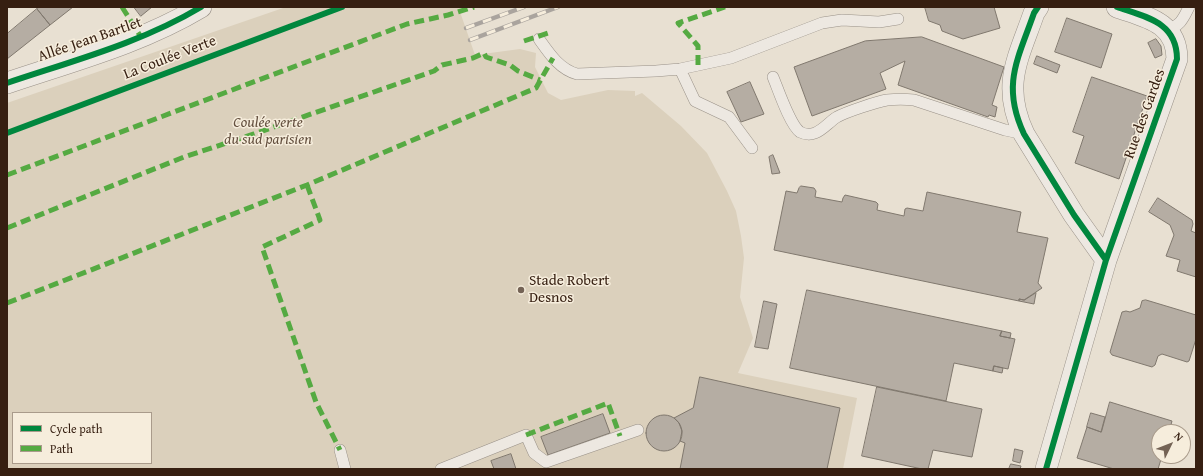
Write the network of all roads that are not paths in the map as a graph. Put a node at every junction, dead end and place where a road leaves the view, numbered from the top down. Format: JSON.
{"nodes":[{"id":1,"x":201,"y":7,"type":"edge"},
{"id":2,"x":1038,"y":7,"type":"edge"},
{"id":3,"x":1117,"y":7,"type":"edge"},
{"id":4,"x":1189,"y":7,"type":"edge"},
{"id":5,"x":898,"y":19,"type":"dead end"},
{"id":6,"x":1168,"y":30,"type":"junction"},
{"id":7,"x":539,"y":39,"type":"dead end"},
{"id":8,"x":680,"y":69,"type":"junction"},
{"id":9,"x":773,"y":77,"type":"dead end"},
{"id":10,"x":7,"y":83,"type":"edge"},
{"id":11,"x":1024,"y":134,"type":"junction"},
{"id":12,"x":752,"y":148,"type":"dead end"},
{"id":13,"x":1106,"y":260,"type":"junction"},
{"id":14,"x":638,"y":430,"type":"dead end"},
{"id":15,"x":340,"y":450,"type":"dead end"},
{"id":16,"x":345,"y":469,"type":"edge"},
{"id":17,"x":441,"y":469,"type":"edge"},
{"id":18,"x":1046,"y":469,"type":"edge"}],
"edges":[{"from":1,"to":10,"type":"street","name":"Allée Jean Bartlet"},
{"from":2,"to":11,"type":"street"},
{"from":3,"to":6,"type":"street"},
{"from":4,"to":6,"type":"lane"},
{"from":5,"to":8,"type":"lane"},
{"from":6,"to":13,"type":"street","name":"Rue des Gardes"},
{"from":7,"to":8,"type":"lane"},
{"from":8,"to":12,"type":"lane"},
{"from":9,"to":11,"type":"lane"},
{"from":11,"to":13,"type":"street"},
{"from":13,"to":18,"type":"street","name":"Rue des Gardes"},
{"from":14,"to":17,"type":"lane"},
{"from":15,"to":16,"type":"lane"}]}
